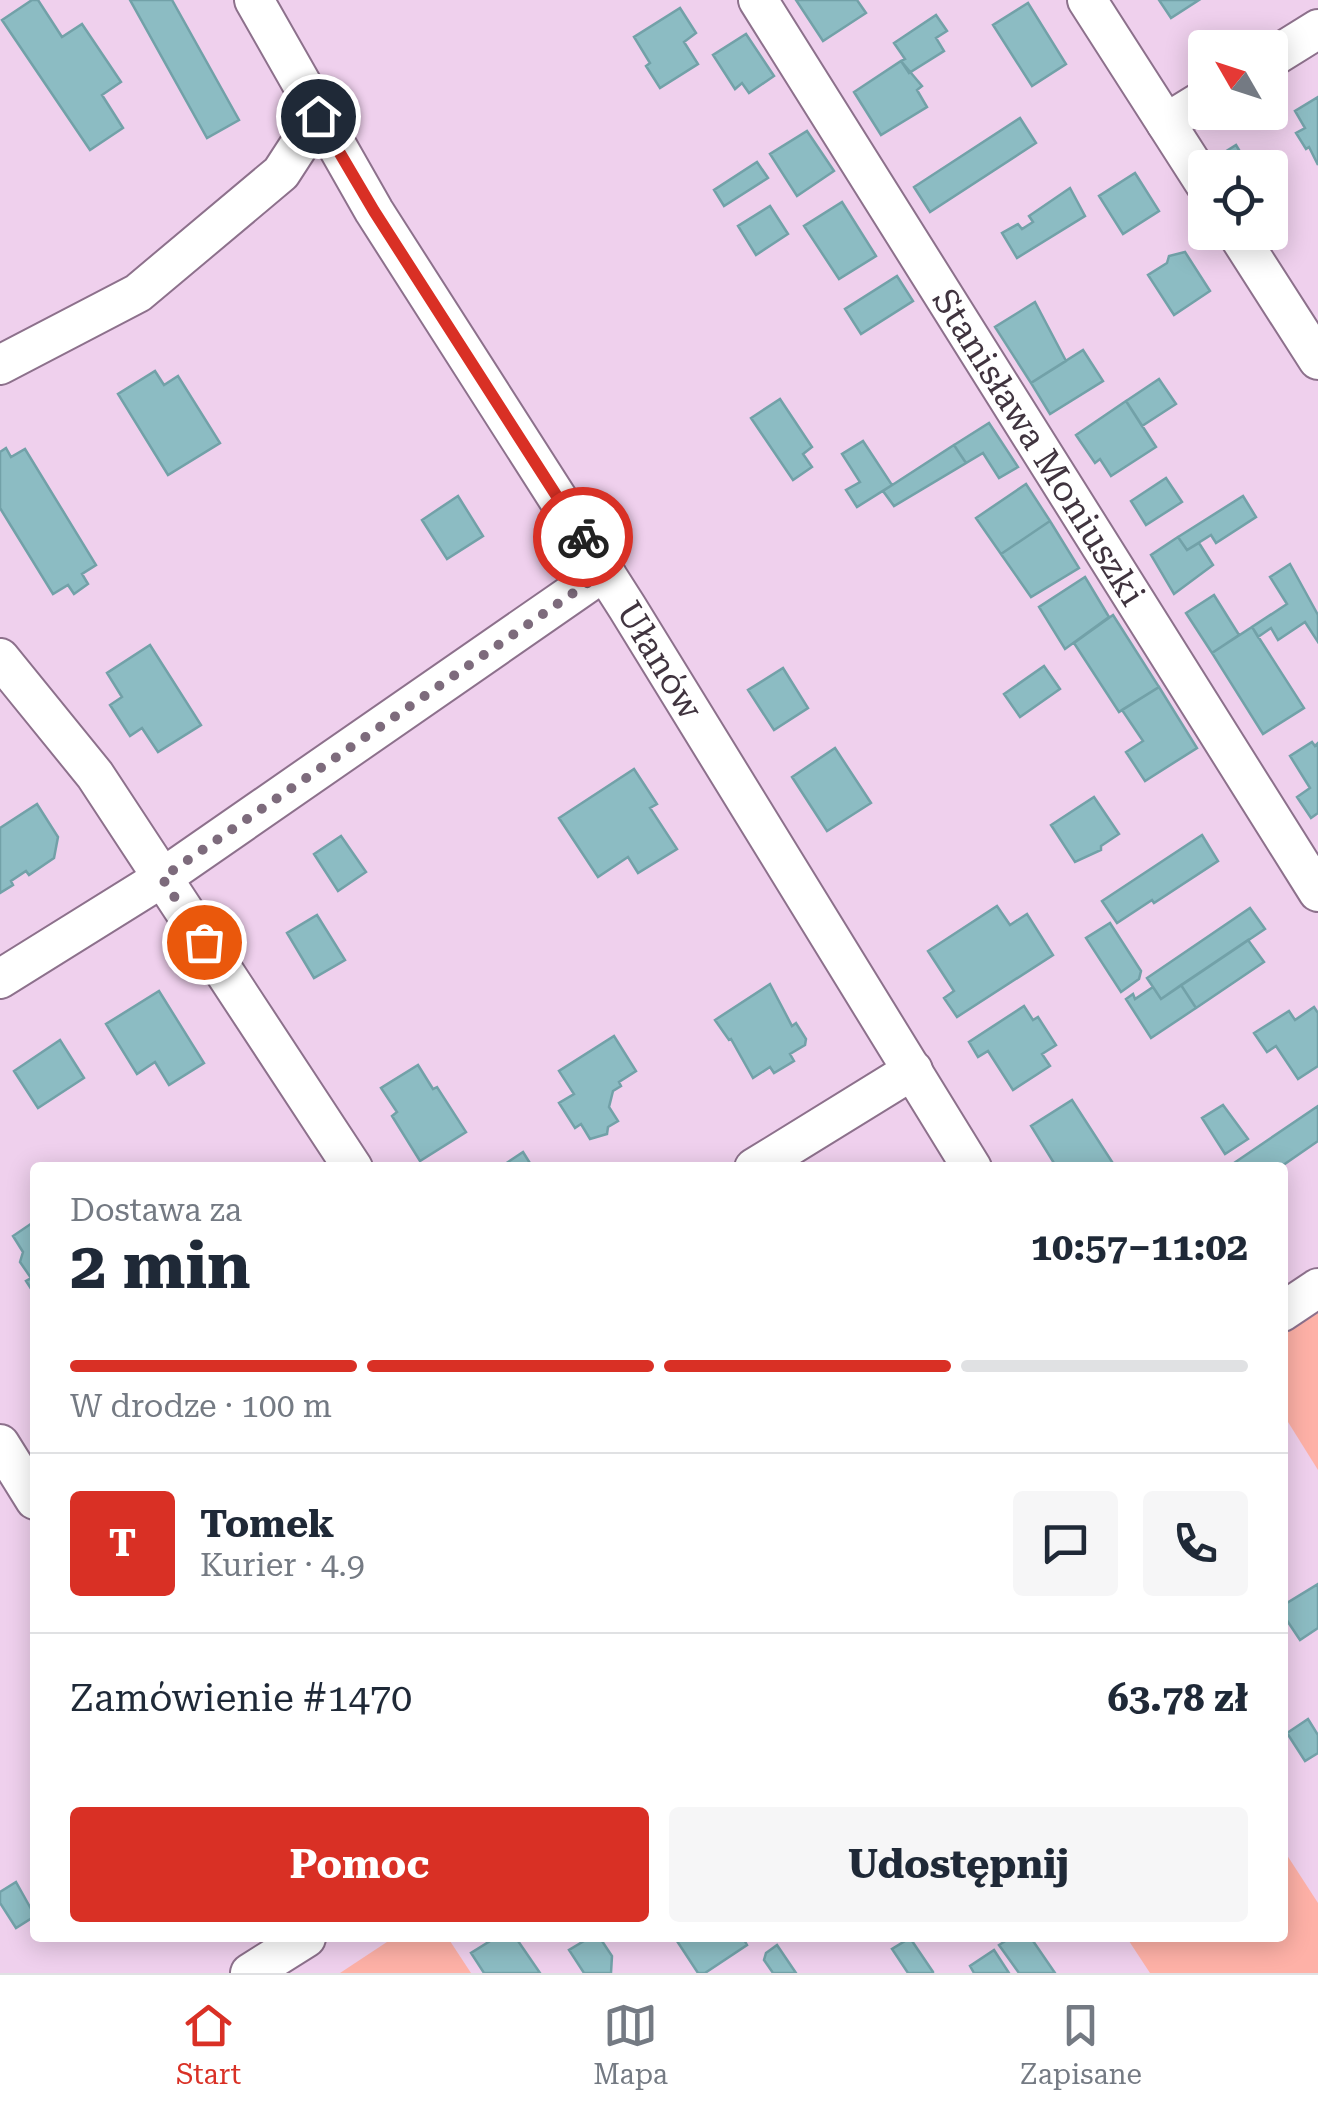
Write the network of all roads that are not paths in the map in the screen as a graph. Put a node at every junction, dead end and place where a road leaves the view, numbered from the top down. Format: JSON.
{"nodes":[{"id":1,"x":254,"y":0,"type":"edge"},
{"id":2,"x":758,"y":0,"type":"edge"},
{"id":3,"x":1087,"y":0,"type":"edge"},
{"id":4,"x":1318,"y":29,"type":"edge"},
{"id":5,"x":1288,"y":48,"type":"edge"},
{"id":6,"x":1188,"y":110,"type":"edge"},
{"id":7,"x":318,"y":116,"type":"junction"},
{"id":8,"x":1166,"y":124,"type":"junction"},
{"id":9,"x":1188,"y":158,"type":"edge"},
{"id":10,"x":1251,"y":250,"type":"edge"},
{"id":11,"x":1307,"y":317,"type":"edge"},
{"id":12,"x":1318,"y":360,"type":"edge"},
{"id":13,"x":0,"y":364,"type":"edge"},
{"id":14,"x":605,"y":571,"type":"junction"},
{"id":15,"x":0,"y":658,"type":"edge"},
{"id":16,"x":162,"y":878,"type":"junction"},
{"id":17,"x":1318,"y":892,"type":"edge"},
{"id":18,"x":0,"y":978,"type":"edge"},
{"id":19,"x":912,"y":1070,"type":"junction"},
{"id":20,"x":348,"y":1162,"type":"edge"},
{"id":21,"x":764,"y":1162,"type":"edge"},
{"id":22,"x":968,"y":1162,"type":"edge"},
{"id":23,"x":1318,"y":1288,"type":"edge"},
{"id":24,"x":1288,"y":1308,"type":"edge"},
{"id":25,"x":0,"y":1444,"type":"edge"},
{"id":26,"x":30,"y":1492,"type":"edge"},
{"id":27,"x":296,"y":1942,"type":"edge"},
{"id":28,"x":250,"y":1973,"type":"edge"}],
"edges":[{"from":1,"to":7,"type":"street","name":"Ułanów"},
{"from":2,"to":17,"type":"street","name":"Stanisława Moniuszki"},
{"from":3,"to":8,"type":"street"},
{"from":4,"to":5,"type":"street"},
{"from":6,"to":8,"type":"street"},
{"from":7,"to":13,"type":"street"},
{"from":7,"to":14,"type":"street","name":"Ułanów"},
{"from":8,"to":9,"type":"street"},
{"from":10,"to":11,"type":"street"},
{"from":11,"to":12,"type":"street"},
{"from":14,"to":16,"type":"street"},
{"from":14,"to":19,"type":"street","name":"Ułanów"},
{"from":15,"to":16,"type":"street"},
{"from":16,"to":18,"type":"street"},
{"from":16,"to":20,"type":"street"},
{"from":19,"to":21,"type":"street"},
{"from":19,"to":22,"type":"street","name":"Ułanów"},
{"from":23,"to":24,"type":"street"},
{"from":25,"to":26,"type":"street"},
{"from":27,"to":28,"type":"street"}]}
